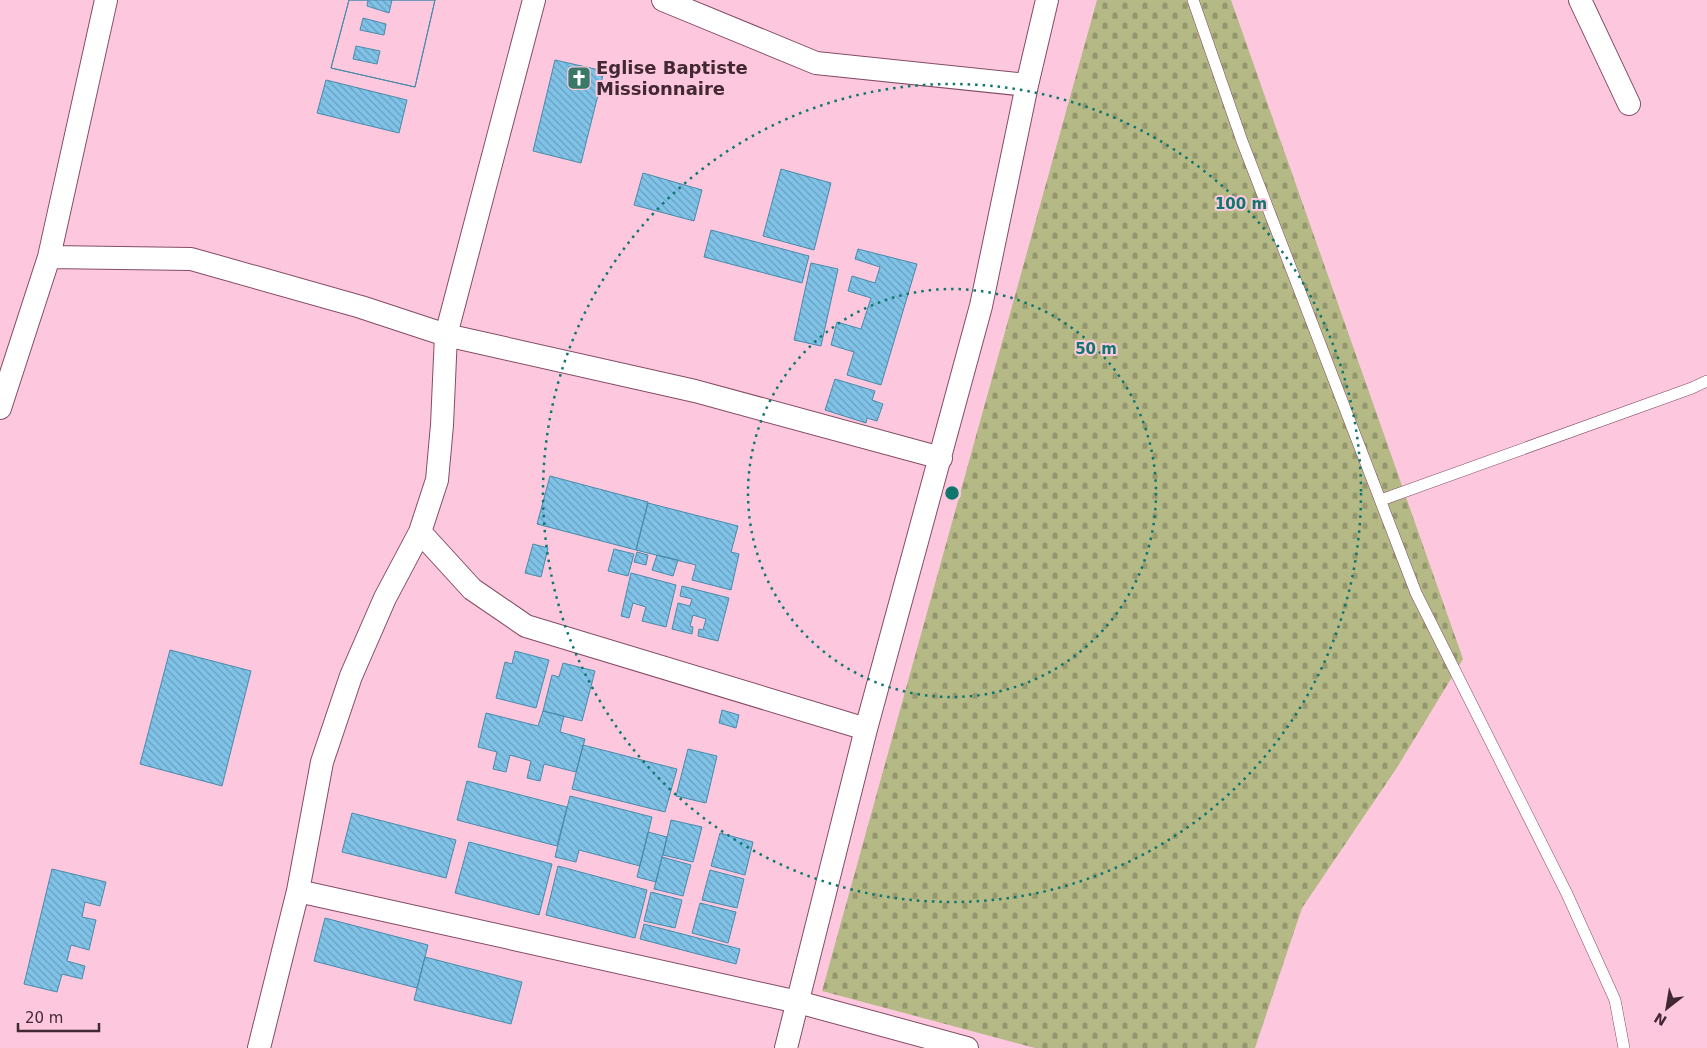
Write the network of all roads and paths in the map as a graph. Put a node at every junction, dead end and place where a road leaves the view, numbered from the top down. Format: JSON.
{"nodes":[{"id":1,"x":106,"y":0,"type":"edge"},
{"id":2,"x":534,"y":0,"type":"edge"},
{"id":3,"x":663,"y":0,"type":"edge"},
{"id":4,"x":1047,"y":0,"type":"edge"},
{"id":5,"x":1193,"y":0,"type":"edge"},
{"id":6,"x":1580,"y":0,"type":"edge"},
{"id":7,"x":1027,"y":85,"type":"junction"},
{"id":8,"x":1629,"y":104,"type":"dead end"},
{"id":9,"x":49,"y":257,"type":"junction"},
{"id":10,"x":446,"y":335,"type":"junction"},
{"id":11,"x":1707,"y":381,"type":"edge"},
{"id":12,"x":0,"y":408,"type":"edge"},
{"id":13,"x":941,"y":458,"type":"junction"},
{"id":14,"x":1380,"y":500,"type":"junction"},
{"id":15,"x":420,"y":532,"type":"junction"},
{"id":16,"x":866,"y":729,"type":"junction"},
{"id":17,"x":298,"y":891,"type":"junction"},
{"id":18,"x":798,"y":1002,"type":"junction"},
{"id":19,"x":259,"y":1048,"type":"edge"},
{"id":20,"x":786,"y":1048,"type":"edge"},
{"id":21,"x":967,"y":1048,"type":"edge"},
{"id":22,"x":1624,"y":1048,"type":"edge"}],
"edges":[{"from":1,"to":9,"type":"street"},
{"from":2,"to":10,"type":"street"},
{"from":3,"to":7,"type":"street"},
{"from":4,"to":7,"type":"street"},
{"from":5,"to":14,"type":"lane"},
{"from":6,"to":8,"type":"street"},
{"from":7,"to":13,"type":"street"},
{"from":9,"to":10,"type":"street"},
{"from":9,"to":12,"type":"street"},
{"from":10,"to":13,"type":"street"},
{"from":10,"to":15,"type":"street"},
{"from":11,"to":14,"type":"lane"},
{"from":13,"to":16,"type":"street"},
{"from":14,"to":22,"type":"lane"},
{"from":15,"to":16,"type":"street"},
{"from":15,"to":17,"type":"street"},
{"from":16,"to":18,"type":"street"},
{"from":17,"to":18,"type":"street"},
{"from":17,"to":19,"type":"street"},
{"from":18,"to":20,"type":"street"},
{"from":18,"to":21,"type":"street"}]}
